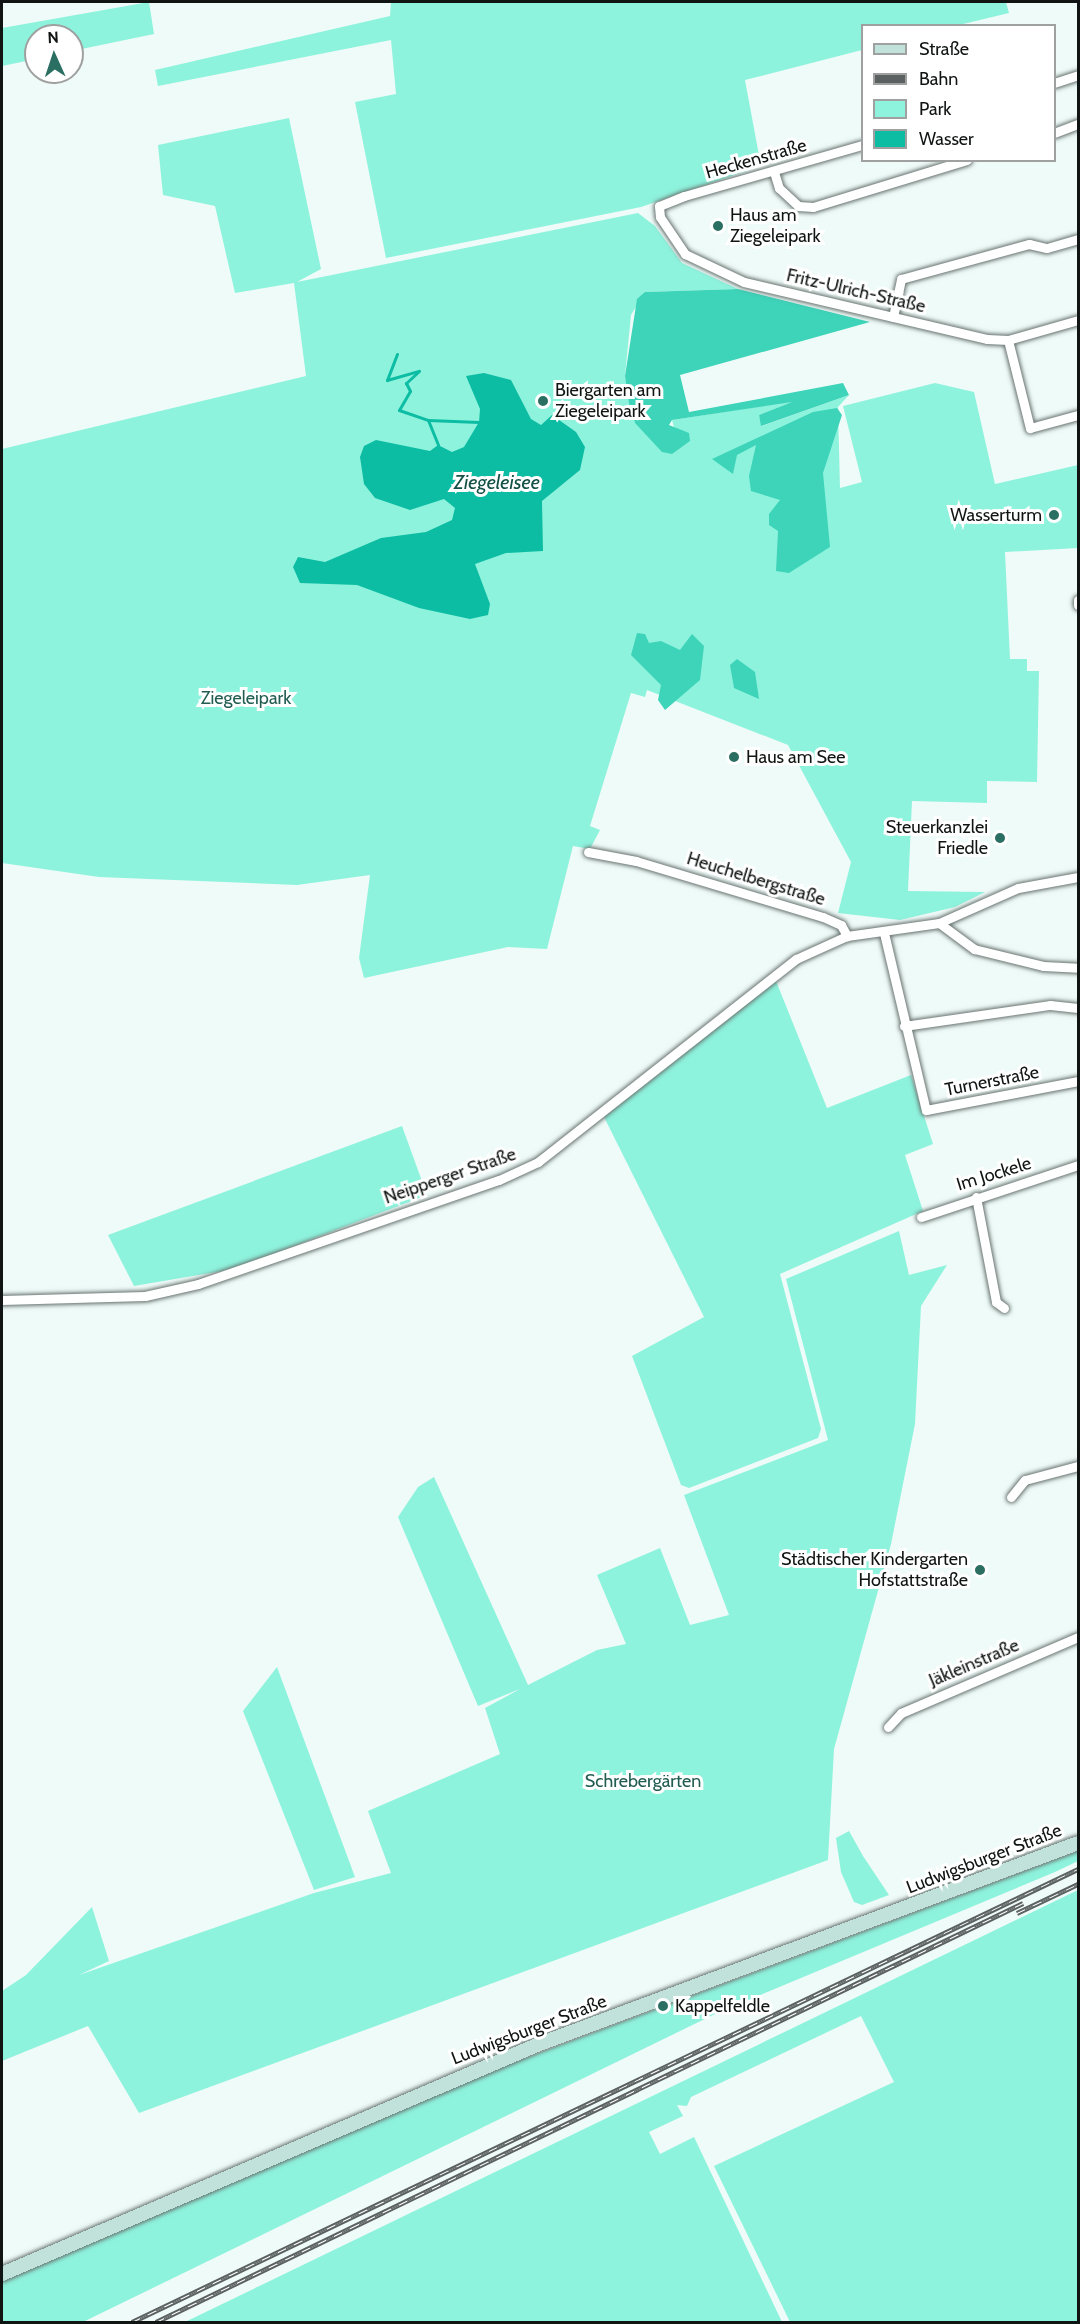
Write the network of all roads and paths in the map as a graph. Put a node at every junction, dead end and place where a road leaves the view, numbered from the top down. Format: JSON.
{"nodes":[{"id":1,"x":1078,"y":75,"type":"edge"},
{"id":2,"x":1056,"y":82,"type":"edge"},
{"id":3,"x":1078,"y":124,"type":"edge"},
{"id":4,"x":1056,"y":132,"type":"edge"},
{"id":5,"x":861,"y":145,"type":"edge"},
{"id":6,"x":960,"y":162,"type":"edge"},
{"id":7,"x":774,"y":172,"type":"junction"},
{"id":8,"x":659,"y":206,"type":"joint"},
{"id":9,"x":1078,"y":239,"type":"edge"},
{"id":10,"x":893,"y":317,"type":"junction"},
{"id":11,"x":1078,"y":320,"type":"edge"},
{"id":12,"x":1008,"y":340,"type":"junction"},
{"id":13,"x":1078,"y":415,"type":"edge"},
{"id":14,"x":588,"y":852,"type":"dead end"},
{"id":15,"x":1078,"y":877,"type":"edge"},
{"id":16,"x":939,"y":923,"type":"junction"},
{"id":17,"x":884,"y":933,"type":"junction"},
{"id":18,"x":847,"y":936,"type":"junction"},
{"id":19,"x":1078,"y":968,"type":"edge"},
{"id":20,"x":1078,"y":1008,"type":"edge"},
{"id":21,"x":904,"y":1026,"type":"junction"},
{"id":22,"x":1078,"y":1081,"type":"edge"},
{"id":23,"x":1078,"y":1165,"type":"edge"},
{"id":24,"x":976,"y":1197,"type":"junction"},
{"id":25,"x":921,"y":1217,"type":"dead end"},
{"id":26,"x":2,"y":1300,"type":"edge"},
{"id":27,"x":1004,"y":1308,"type":"dead end"},
{"id":28,"x":1078,"y":1466,"type":"edge"},
{"id":29,"x":1011,"y":1497,"type":"dead end"},
{"id":30,"x":1078,"y":1637,"type":"edge"},
{"id":31,"x":888,"y":1726,"type":"dead end"},
{"id":32,"x":1078,"y":1843,"type":"edge"},
{"id":33,"x":2,"y":2274,"type":"edge"}],
"edges":[{"from":1,"to":2,"type":"street"},
{"from":3,"to":4,"type":"street"},
{"from":5,"to":7,"type":"street","name":"Heckenstraße"},
{"from":6,"to":7,"type":"street"},
{"from":7,"to":8,"type":"street","name":"Heckenstraße"},
{"from":8,"to":10,"type":"street","name":"Fritz-Ulrich-Straße"},
{"from":9,"to":10,"type":"street"},
{"from":10,"to":12,"type":"street","name":"Fritz-Ulrich-Straße"},
{"from":11,"to":12,"type":"street","name":"Fritz-Ulrich-Straße"},
{"from":12,"to":13,"type":"street"},
{"from":14,"to":18,"type":"street","name":"Heuchelbergstraße"},
{"from":15,"to":16,"type":"street"},
{"from":16,"to":17,"type":"street"},
{"from":16,"to":19,"type":"street"},
{"from":17,"to":18,"type":"street"},
{"from":17,"to":21,"type":"street","name":"Turnerstraße"},
{"from":18,"to":26,"type":"street","name":"Neipperger Straße"},
{"from":20,"to":21,"type":"street"},
{"from":21,"to":22,"type":"street","name":"Turnerstraße"},
{"from":23,"to":24,"type":"street","name":"Im Jockele"},
{"from":24,"to":25,"type":"street","name":"Im Jockele"},
{"from":24,"to":27,"type":"street"},
{"from":28,"to":29,"type":"street"},
{"from":30,"to":31,"type":"street","name":"Jäkleinstraße"},
{"from":32,"to":33,"type":"main road","name":"Ludwigsburger Straße"}]}
